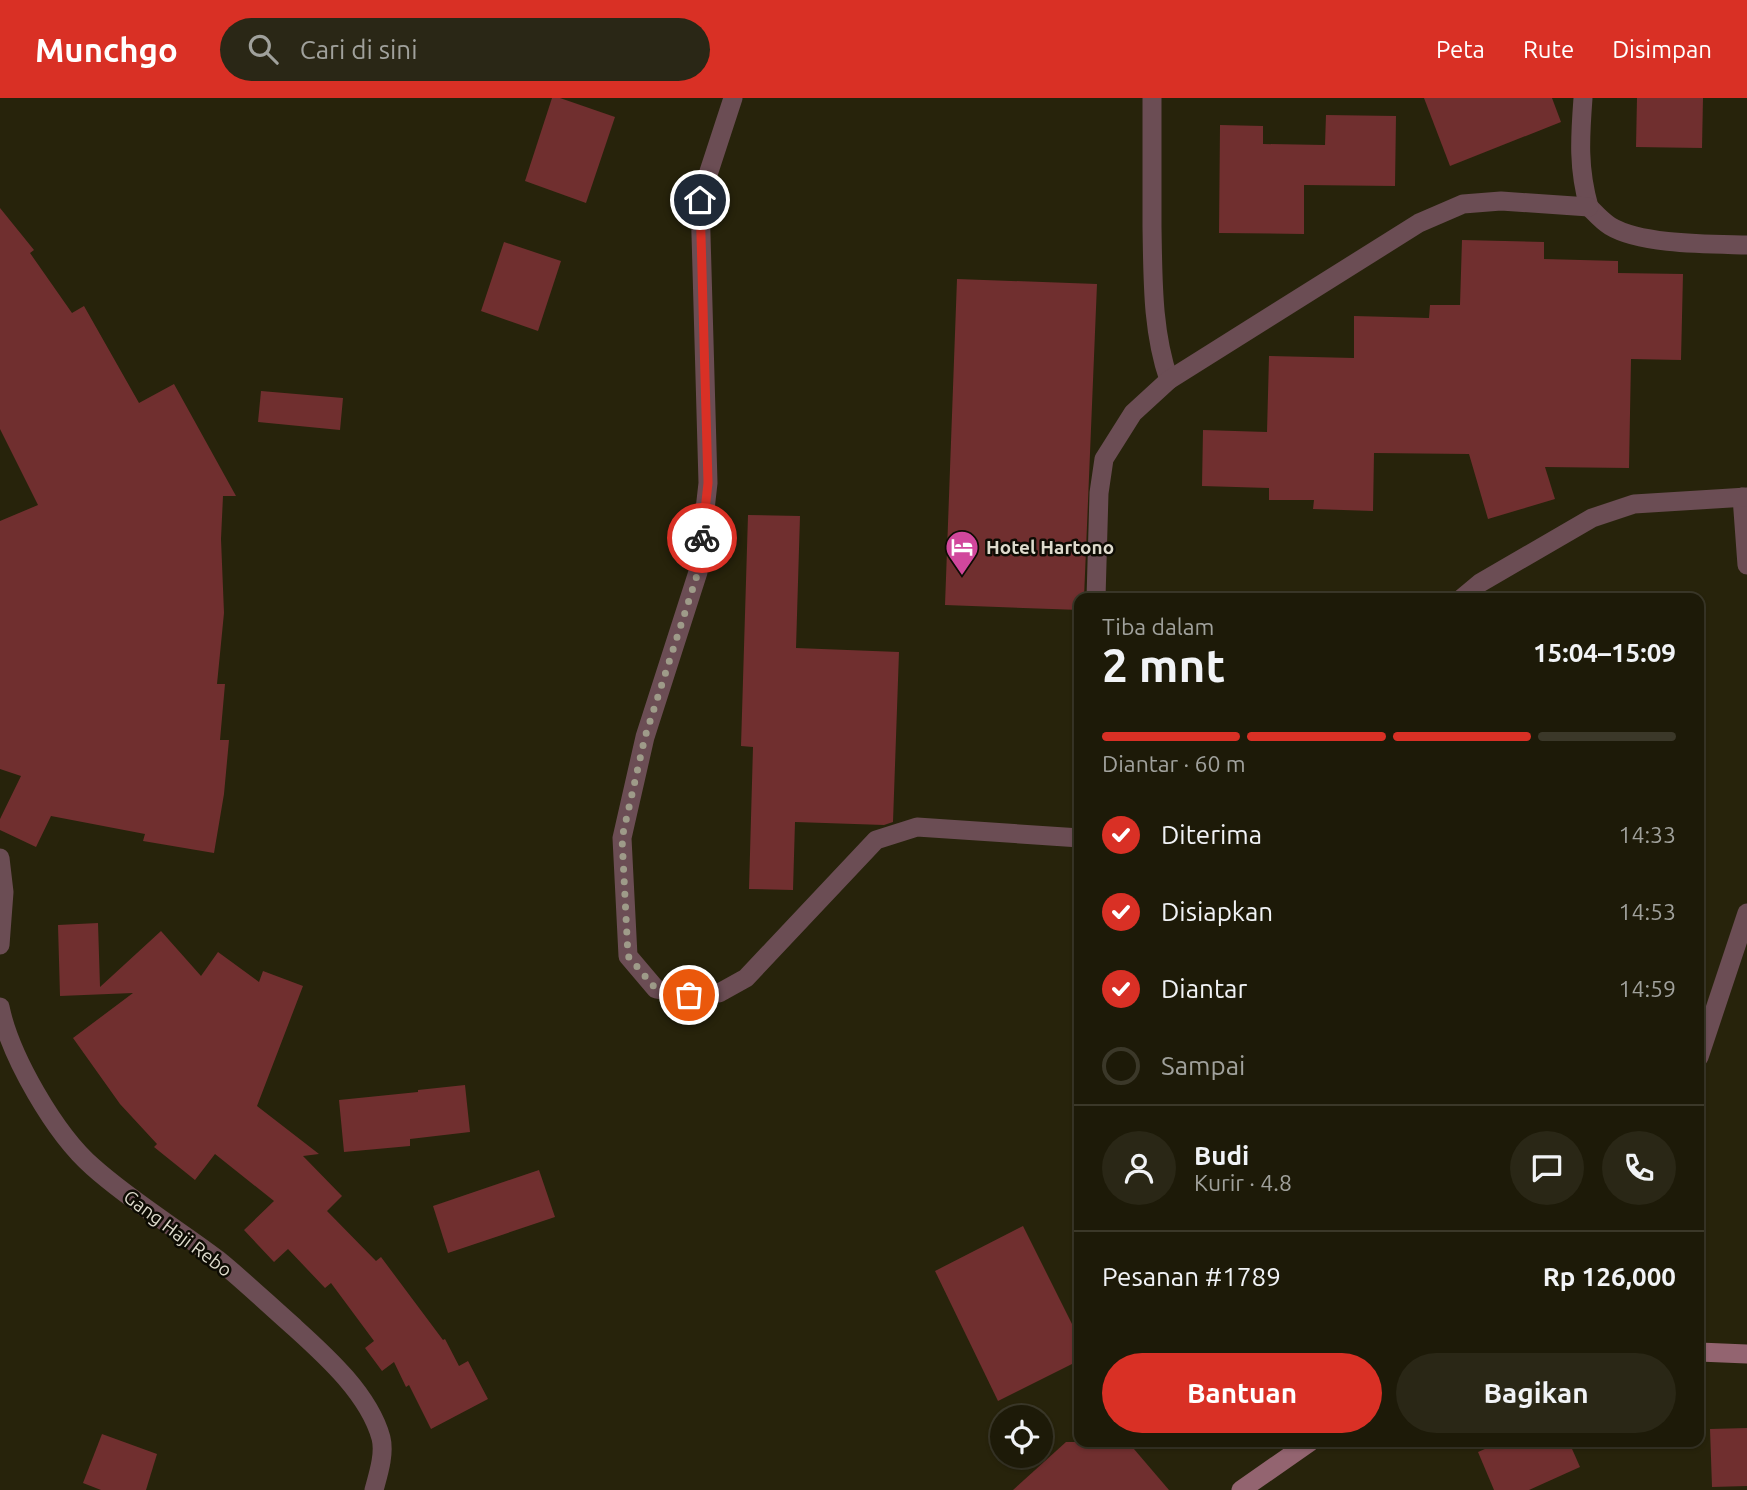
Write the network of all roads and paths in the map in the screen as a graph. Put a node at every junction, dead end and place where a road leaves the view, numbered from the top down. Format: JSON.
{"nodes":[{"id":1,"x":733,"y":98,"type":"edge"},
{"id":2,"x":1152,"y":98,"type":"edge"},
{"id":3,"x":1583,"y":98,"type":"edge"},
{"id":4,"x":1589,"y":207,"type":"junction"},
{"id":5,"x":1747,"y":245,"type":"edge"},
{"id":6,"x":1170,"y":380,"type":"junction"},
{"id":7,"x":1744,"y":497,"type":"edge"},
{"id":8,"x":1747,"y":565,"type":"edge"},
{"id":9,"x":1096,"y":593,"type":"edge"},
{"id":10,"x":1468,"y":593,"type":"edge"},
{"id":11,"x":1074,"y":838,"type":"edge"},
{"id":12,"x":0,"y":858,"type":"edge"},
{"id":13,"x":1747,"y":913,"type":"edge"},
{"id":14,"x":0,"y":945,"type":"edge"},
{"id":15,"x":0,"y":1007,"type":"edge"},
{"id":16,"x":1704,"y":1042,"type":"edge"},
{"id":17,"x":1704,"y":1352,"type":"edge"},
{"id":18,"x":1747,"y":1354,"type":"edge"},
{"id":19,"x":1303,"y":1447,"type":"edge"},
{"id":20,"x":374,"y":1490,"type":"edge"},
{"id":21,"x":1241,"y":1490,"type":"edge"}],
"edges":[{"from":1,"to":11,"type":"street"},
{"from":2,"to":6,"type":"street"},
{"from":3,"to":4,"type":"street"},
{"from":4,"to":5,"type":"street"},
{"from":4,"to":6,"type":"street"},
{"from":6,"to":9,"type":"street"},
{"from":7,"to":8,"type":"street"},
{"from":7,"to":10,"type":"street"},
{"from":12,"to":14,"type":"street"},
{"from":13,"to":16,"type":"street"},
{"from":15,"to":20,"type":"street","name":"Gang Haji Rebo"},
{"from":17,"to":18,"type":"main road"},
{"from":19,"to":21,"type":"main road"}]}
